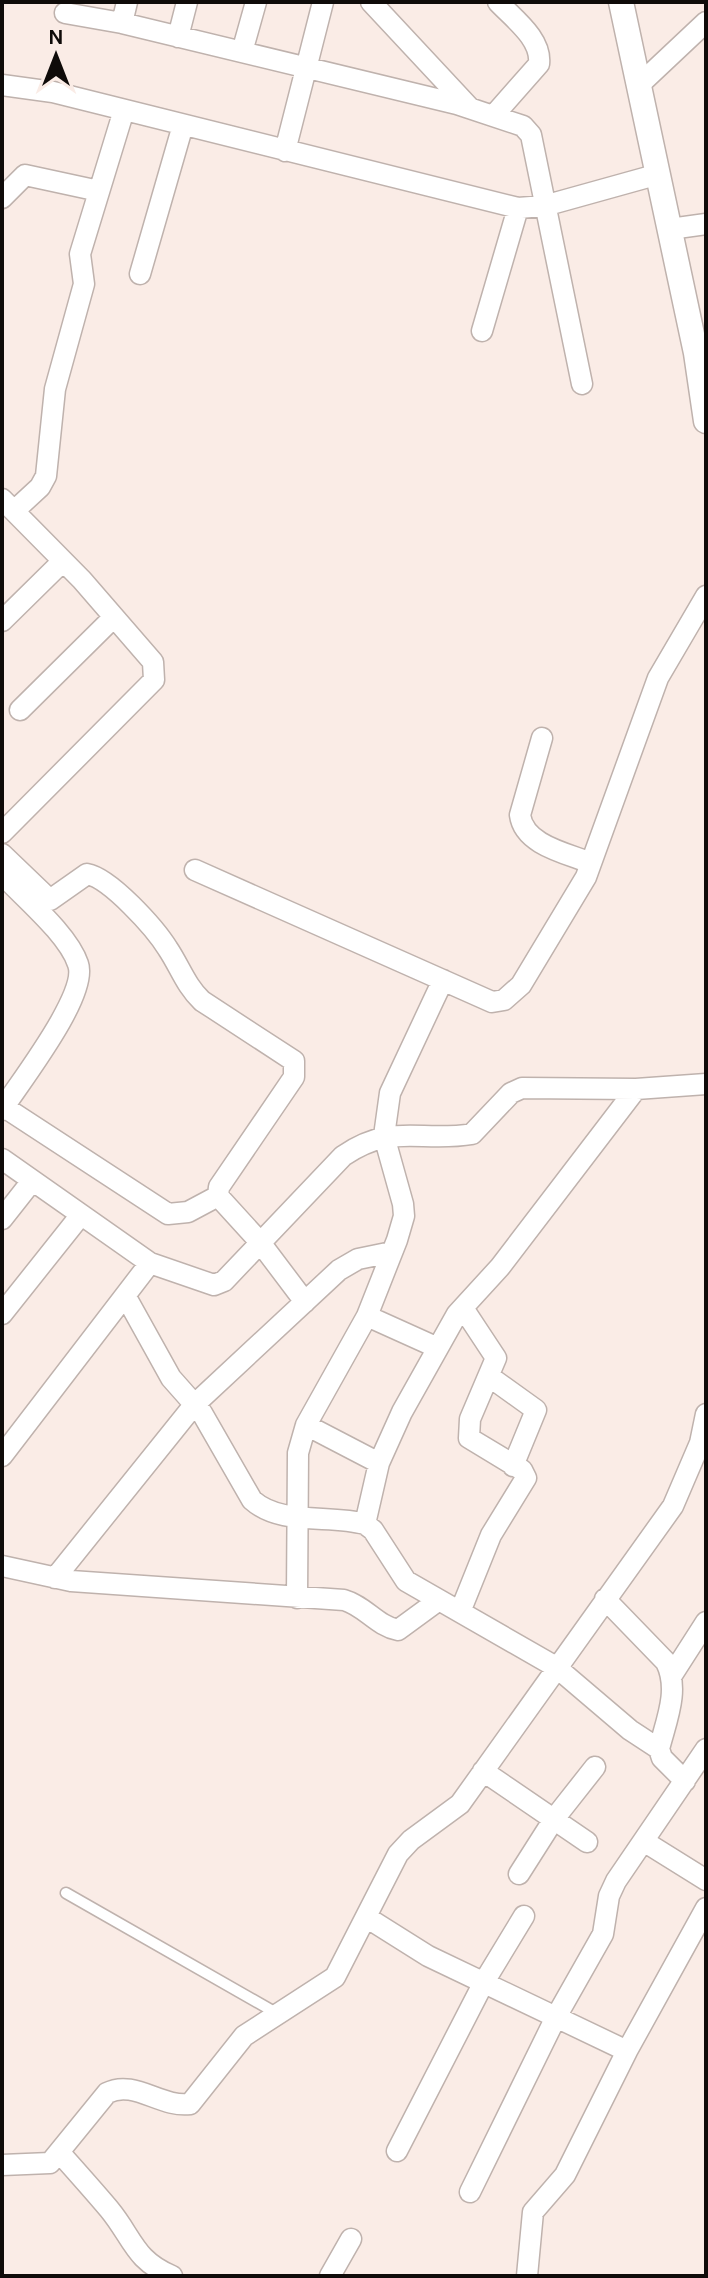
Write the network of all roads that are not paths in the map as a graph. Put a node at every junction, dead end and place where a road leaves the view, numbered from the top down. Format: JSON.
{"nodes":[{"id":1,"x":127,"y":2,"type":"edge"},
{"id":2,"x":187,"y":2,"type":"edge"},
{"id":3,"x":256,"y":2,"type":"edge"},
{"id":4,"x":323,"y":2,"type":"edge"},
{"id":5,"x":371,"y":2,"type":"edge"},
{"id":6,"x":498,"y":2,"type":"edge"},
{"id":7,"x":621,"y":2,"type":"edge"},
{"id":8,"x":65,"y":13,"type":"dead end"},
{"id":9,"x":706,"y":22,"type":"edge"},
{"id":10,"x":122,"y":23,"type":"junction"},
{"id":11,"x":178,"y":37,"type":"junction"},
{"id":12,"x":242,"y":52,"type":"junction"},
{"id":13,"x":306,"y":67,"type":"junction"},
{"id":14,"x":2,"y":85,"type":"edge"},
{"id":15,"x":639,"y":85,"type":"junction"},
{"id":16,"x":470,"y":108,"type":"junction"},
{"id":17,"x":124,"y":110,"type":"junction"},
{"id":18,"x":494,"y":115,"type":"junction"},
{"id":19,"x":183,"y":125,"type":"junction"},
{"id":20,"x":285,"y":151,"type":"junction"},
{"id":21,"x":659,"y":174,"type":"junction"},
{"id":22,"x":99,"y":191,"type":"junction"},
{"id":23,"x":2,"y":198,"type":"edge"},
{"id":24,"x":544,"y":206,"type":"junction"},
{"id":25,"x":518,"y":208,"type":"junction"},
{"id":26,"x":706,"y":224,"type":"edge"},
{"id":27,"x":670,"y":229,"type":"junction"},
{"id":28,"x":140,"y":274,"type":"dead end"},
{"id":29,"x":482,"y":331,"type":"dead end"},
{"id":30,"x":582,"y":384,"type":"dead end"},
{"id":31,"x":706,"y":421,"type":"edge"},
{"id":32,"x":8,"y":505,"type":"edge"},
{"id":33,"x":63,"y":561,"type":"junction"},
{"id":34,"x":706,"y":596,"type":"edge"},
{"id":35,"x":114,"y":617,"type":"junction"},
{"id":36,"x":2,"y":621,"type":"edge"},
{"id":37,"x":20,"y":710,"type":"dead end"},
{"id":38,"x":542,"y":738,"type":"dead end"},
{"id":39,"x":2,"y":833,"type":"edge"},
{"id":40,"x":2,"y":854,"type":"edge"},
{"id":41,"x":591,"y":863,"type":"junction"},
{"id":42,"x":195,"y":870,"type":"dead end"},
{"id":43,"x":2,"y":874,"type":"edge"},
{"id":44,"x":443,"y":980,"type":"junction"},
{"id":45,"x":706,"y":1084,"type":"edge"},
{"id":46,"x":636,"y":1089,"type":"junction"},
{"id":47,"x":3,"y":1109,"type":"edge"},
{"id":48,"x":384,"y":1136,"type":"junction"},
{"id":49,"x":2,"y":1159,"type":"edge"},
{"id":50,"x":32,"y":1181,"type":"junction"},
{"id":51,"x":218,"y":1196,"type":"junction"},
{"id":52,"x":80,"y":1216,"type":"junction"},
{"id":53,"x":2,"y":1219,"type":"edge"},
{"id":54,"x":259,"y":1241,"type":"junction"},
{"id":55,"x":392,"y":1252,"type":"junction"},
{"id":56,"x":150,"y":1263,"type":"junction"},
{"id":57,"x":126,"y":1297,"type":"junction"},
{"id":58,"x":305,"y":1302,"type":"junction"},
{"id":59,"x":463,"y":1308,"type":"junction"},
{"id":60,"x":2,"y":1314,"type":"edge"},
{"id":61,"x":367,"y":1316,"type":"junction"},
{"id":62,"x":438,"y":1348,"type":"junction"},
{"id":63,"x":490,"y":1377,"type":"junction"},
{"id":64,"x":194,"y":1405,"type":"junction"},
{"id":65,"x":706,"y":1414,"type":"edge"},
{"id":66,"x":306,"y":1425,"type":"junction"},
{"id":67,"x":4,"y":1448,"type":"edge"},
{"id":68,"x":379,"y":1463,"type":"junction"},
{"id":69,"x":513,"y":1466,"type":"junction"},
{"id":70,"x":300,"y":1516,"type":"junction"},
{"id":71,"x":365,"y":1524,"type":"junction"},
{"id":72,"x":2,"y":1566,"type":"edge"},
{"id":73,"x":55,"y":1578,"type":"junction"},
{"id":74,"x":297,"y":1598,"type":"junction"},
{"id":75,"x":605,"y":1599,"type":"junction"},
{"id":76,"x":439,"y":1600,"type":"junction"},
{"id":77,"x":460,"y":1612,"type":"junction"},
{"id":78,"x":706,"y":1622,"type":"edge"},
{"id":79,"x":556,"y":1667,"type":"junction"},
{"id":80,"x":672,"y":1675,"type":"junction"},
{"id":81,"x":659,"y":1749,"type":"junction"},
{"id":82,"x":706,"y":1749,"type":"edge"},
{"id":83,"x":595,"y":1767,"type":"dead end"},
{"id":84,"x":483,"y":1771,"type":"junction"},
{"id":85,"x":685,"y":1781,"type":"junction"},
{"id":86,"x":554,"y":1819,"type":"junction"},
{"id":87,"x":587,"y":1842,"type":"dead end"},
{"id":88,"x":645,"y":1842,"type":"junction"},
{"id":89,"x":519,"y":1874,"type":"dead end"},
{"id":90,"x":706,"y":1880,"type":"edge"},
{"id":91,"x":66,"y":1893,"type":"dead end"},
{"id":92,"x":706,"y":1908,"type":"edge"},
{"id":93,"x":524,"y":1916,"type":"dead end"},
{"id":94,"x":366,"y":1917,"type":"junction"},
{"id":95,"x":484,"y":1982,"type":"junction"},
{"id":96,"x":278,"y":2014,"type":"junction"},
{"id":97,"x":556,"y":2017,"type":"junction"},
{"id":98,"x":627,"y":2051,"type":"junction"},
{"id":99,"x":397,"y":2151,"type":"dead end"},
{"id":100,"x":59,"y":2152,"type":"junction"},
{"id":101,"x":2,"y":2165,"type":"edge"},
{"id":102,"x":470,"y":2192,"type":"dead end"},
{"id":103,"x":351,"y":2239,"type":"dead end"},
{"id":104,"x":172,"y":2276,"type":"edge"},
{"id":105,"x":330,"y":2276,"type":"edge"},
{"id":106,"x":527,"y":2276,"type":"edge"}],
"edges":[{"from":1,"to":10,"type":"street"},
{"from":2,"to":11,"type":"street"},
{"from":3,"to":12,"type":"street"},
{"from":4,"to":13,"type":"street"},
{"from":5,"to":16,"type":"street"},
{"from":6,"to":18,"type":"street"},
{"from":7,"to":15,"type":"street"},
{"from":8,"to":10,"type":"street"},
{"from":9,"to":15,"type":"street"},
{"from":10,"to":11,"type":"street"},
{"from":11,"to":12,"type":"street"},
{"from":12,"to":13,"type":"street"},
{"from":13,"to":16,"type":"street"},
{"from":13,"to":20,"type":"street"},
{"from":14,"to":17,"type":"street"},
{"from":15,"to":21,"type":"street"},
{"from":16,"to":18,"type":"street"},
{"from":17,"to":19,"type":"street"},
{"from":17,"to":22,"type":"street"},
{"from":18,"to":24,"type":"street"},
{"from":19,"to":20,"type":"street"},
{"from":19,"to":28,"type":"street"},
{"from":20,"to":25,"type":"street"},
{"from":21,"to":24,"type":"street"},
{"from":21,"to":27,"type":"street"},
{"from":22,"to":23,"type":"street"},
{"from":22,"to":32,"type":"street"},
{"from":24,"to":25,"type":"street"},
{"from":24,"to":30,"type":"street"},
{"from":25,"to":29,"type":"street"},
{"from":26,"to":27,"type":"street"},
{"from":27,"to":31,"type":"street"},
{"from":32,"to":33,"type":"street"},
{"from":33,"to":35,"type":"street"},
{"from":33,"to":36,"type":"street"},
{"from":34,"to":41,"type":"street"},
{"from":35,"to":37,"type":"street"},
{"from":35,"to":39,"type":"street"},
{"from":38,"to":41,"type":"street"},
{"from":40,"to":51,"type":"street"},
{"from":41,"to":44,"type":"street"},
{"from":42,"to":44,"type":"street"},
{"from":43,"to":47,"type":"street"},
{"from":44,"to":48,"type":"street"},
{"from":45,"to":46,"type":"street"},
{"from":46,"to":48,"type":"street"},
{"from":46,"to":59,"type":"street"},
{"from":47,"to":51,"type":"street"},
{"from":48,"to":54,"type":"street"},
{"from":48,"to":55,"type":"street"},
{"from":49,"to":50,"type":"street"},
{"from":50,"to":52,"type":"street"},
{"from":50,"to":53,"type":"street"},
{"from":51,"to":54,"type":"street"},
{"from":52,"to":56,"type":"street"},
{"from":52,"to":60,"type":"street"},
{"from":54,"to":56,"type":"street"},
{"from":54,"to":58,"type":"street"},
{"from":55,"to":58,"type":"street"},
{"from":55,"to":61,"type":"street"},
{"from":56,"to":57,"type":"street"},
{"from":57,"to":64,"type":"street"},
{"from":57,"to":67,"type":"street"},
{"from":58,"to":64,"type":"street"},
{"from":59,"to":62,"type":"street"},
{"from":59,"to":63,"type":"street"},
{"from":61,"to":62,"type":"street"},
{"from":61,"to":66,"type":"street"},
{"from":62,"to":68,"type":"street"},
{"from":63,"to":69,"type":"street"},
{"from":63,"to":69,"type":"street"},
{"from":64,"to":70,"type":"street"},
{"from":64,"to":73,"type":"street"},
{"from":65,"to":75,"type":"street"},
{"from":66,"to":68,"type":"street"},
{"from":66,"to":70,"type":"street"},
{"from":68,"to":71,"type":"street"},
{"from":69,"to":77,"type":"street"},
{"from":70,"to":71,"type":"street"},
{"from":70,"to":74,"type":"street"},
{"from":71,"to":76,"type":"street"},
{"from":72,"to":73,"type":"street"},
{"from":73,"to":74,"type":"street"},
{"from":74,"to":76,"type":"street"},
{"from":75,"to":79,"type":"street"},
{"from":75,"to":80,"type":"street"},
{"from":76,"to":77,"type":"street"},
{"from":77,"to":79,"type":"street"},
{"from":78,"to":80,"type":"street"},
{"from":79,"to":81,"type":"street"},
{"from":79,"to":84,"type":"street"},
{"from":80,"to":81,"type":"street"},
{"from":81,"to":85,"type":"street"},
{"from":82,"to":85,"type":"street"},
{"from":83,"to":86,"type":"street"},
{"from":84,"to":86,"type":"street"},
{"from":84,"to":94,"type":"street"},
{"from":85,"to":88,"type":"street"},
{"from":86,"to":87,"type":"street"},
{"from":86,"to":89,"type":"street"},
{"from":88,"to":90,"type":"street"},
{"from":88,"to":97,"type":"street"},
{"from":91,"to":96,"type":"lane"},
{"from":92,"to":98,"type":"street"},
{"from":93,"to":95,"type":"street"},
{"from":94,"to":95,"type":"street"},
{"from":94,"to":96,"type":"street"},
{"from":95,"to":97,"type":"street"},
{"from":95,"to":99,"type":"street"},
{"from":96,"to":100,"type":"street"},
{"from":97,"to":98,"type":"street"},
{"from":97,"to":102,"type":"street"},
{"from":98,"to":106,"type":"street"},
{"from":100,"to":101,"type":"street"},
{"from":100,"to":104,"type":"street"},
{"from":103,"to":105,"type":"street"}]}
